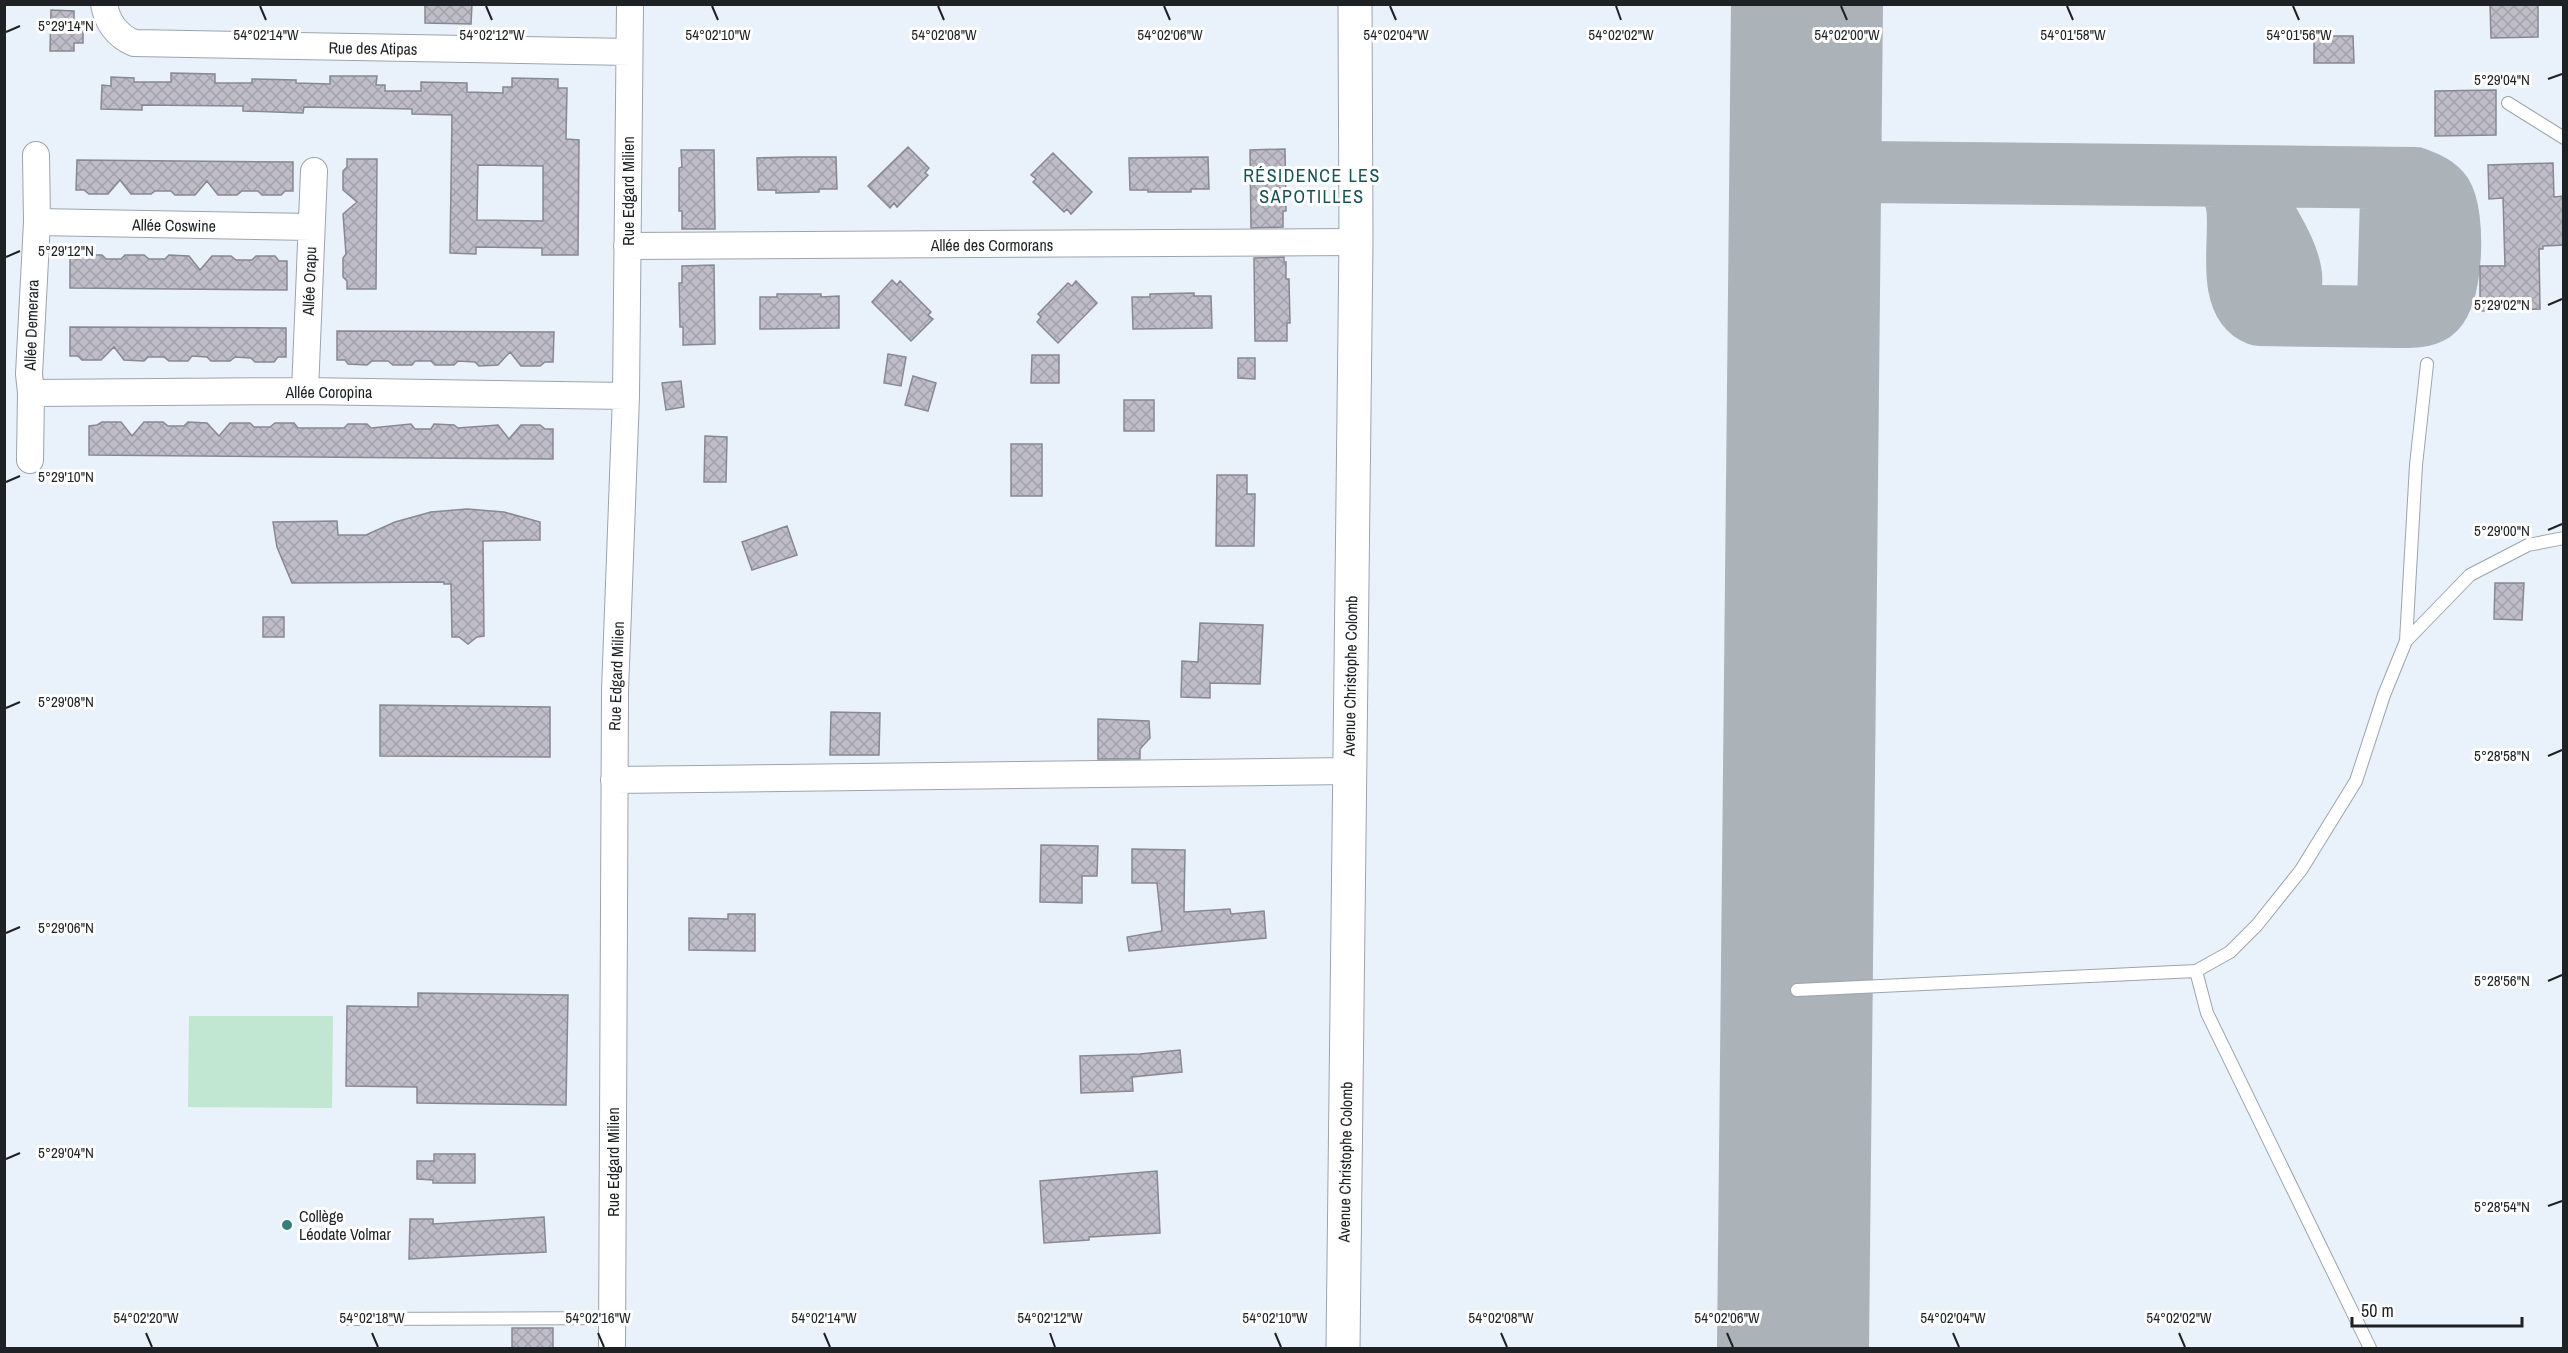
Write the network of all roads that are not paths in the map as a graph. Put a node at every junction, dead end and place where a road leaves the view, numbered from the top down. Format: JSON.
{"nodes":[{"id":1,"x":104,"y":4,"type":"edge"},
{"id":2,"x":630,"y":4,"type":"edge"},
{"id":3,"x":1355,"y":4,"type":"edge"},
{"id":4,"x":628,"y":52,"type":"junction"},
{"id":5,"x":2508,"y":103,"type":"dead end"},
{"id":6,"x":2564,"y":138,"type":"edge"},
{"id":7,"x":36,"y":155,"type":"dead end"},
{"id":8,"x":314,"y":171,"type":"dead end"},
{"id":9,"x":37,"y":222,"type":"junction"},
{"id":10,"x":311,"y":227,"type":"junction"},
{"id":11,"x":1356,"y":242,"type":"junction"},
{"id":12,"x":627,"y":246,"type":"junction"},
{"id":13,"x":2427,"y":364,"type":"dead end"},
{"id":14,"x":305,"y":391,"type":"junction"},
{"id":15,"x":31,"y":393,"type":"junction"},
{"id":16,"x":626,"y":396,"type":"junction"},
{"id":17,"x":30,"y":460,"type":"dead end"},
{"id":18,"x":2564,"y":538,"type":"edge"},
{"id":19,"x":2406,"y":641,"type":"junction"},
{"id":20,"x":1349,"y":771,"type":"junction"},
{"id":21,"x":614,"y":780,"type":"junction"},
{"id":22,"x":2196,"y":971,"type":"junction"},
{"id":23,"x":1797,"y":990,"type":"dead end"},
{"id":24,"x":613,"y":1318,"type":"junction"},
{"id":25,"x":349,"y":1319,"type":"dead end"},
{"id":26,"x":612,"y":1348,"type":"edge"},
{"id":27,"x":1343,"y":1348,"type":"edge"},
{"id":28,"x":2370,"y":1348,"type":"edge"}],
"edges":[{"from":1,"to":4,"type":"street","name":"Rue des Atipas"},
{"from":2,"to":4,"type":"street","name":"Rue Edgard Milien"},
{"from":3,"to":11,"type":"street","name":"Avenue Christophe Colomb"},
{"from":4,"to":12,"type":"street","name":"Rue Edgard Milien"},
{"from":5,"to":6,"type":"lane"},
{"from":7,"to":9,"type":"street","name":"Allée Demerara"},
{"from":8,"to":10,"type":"street","name":"Allée Orapu"},
{"from":9,"to":10,"type":"street","name":"Allée Coswine"},
{"from":9,"to":15,"type":"street","name":"Allée Demerara"},
{"from":10,"to":14,"type":"street","name":"Allée Orapu"},
{"from":11,"to":12,"type":"street","name":"Allée des Cormorans"},
{"from":11,"to":20,"type":"street","name":"Avenue Christophe Colomb"},
{"from":12,"to":16,"type":"street","name":"Rue Edgard Milien"},
{"from":13,"to":19,"type":"lane"},
{"from":14,"to":15,"type":"street","name":"Allée Coropina"},
{"from":14,"to":16,"type":"street","name":"Allée Coropina"},
{"from":15,"to":17,"type":"street","name":"Allée Demerara"},
{"from":16,"to":21,"type":"street","name":"Rue Edgard Milien"},
{"from":18,"to":19,"type":"lane"},
{"from":19,"to":22,"type":"lane"},
{"from":20,"to":21,"type":"street"},
{"from":20,"to":27,"type":"street","name":"Avenue Christophe Colomb"},
{"from":21,"to":24,"type":"street","name":"Rue Edgard Milien"},
{"from":22,"to":23,"type":"lane"},
{"from":22,"to":28,"type":"lane"},
{"from":24,"to":25,"type":"lane"},
{"from":24,"to":26,"type":"street","name":"Rue Edgard Milien"}]}
